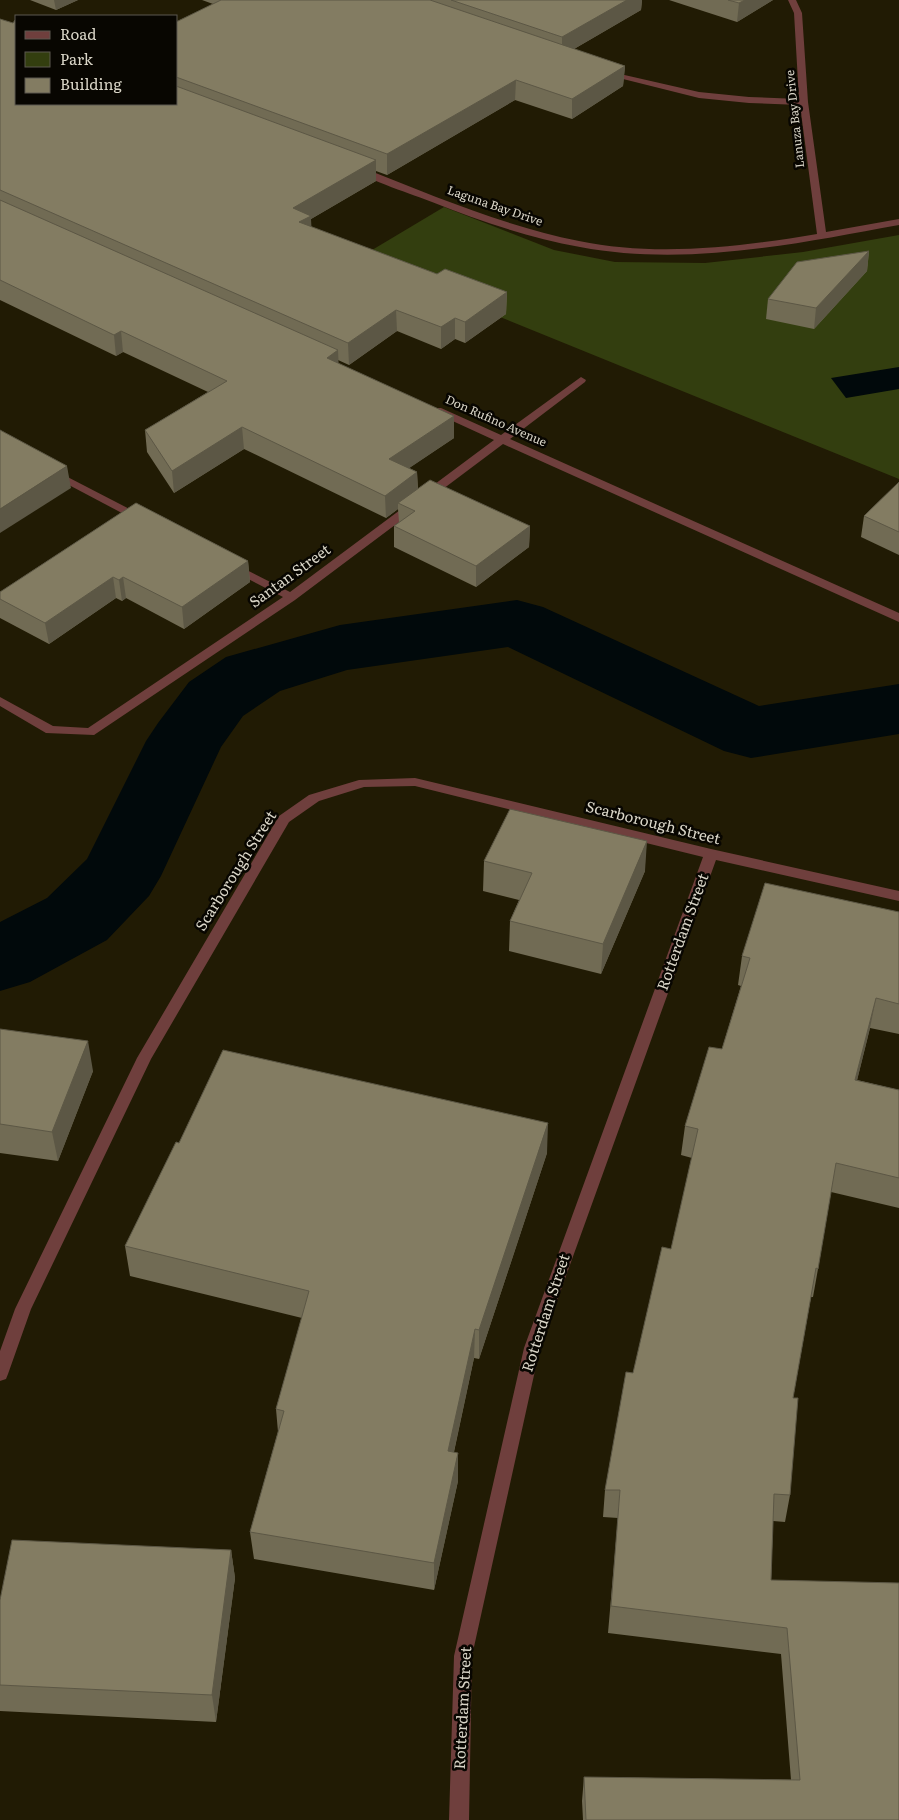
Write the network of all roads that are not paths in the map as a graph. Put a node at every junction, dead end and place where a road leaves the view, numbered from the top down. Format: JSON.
{"nodes":[{"id":1,"x":792,"y":0,"type":"edge"},
{"id":2,"x":595,"y":71,"type":"edge"},
{"id":3,"x":804,"y":102,"type":"junction"},
{"id":4,"x":351,"y":166,"type":"edge"},
{"id":5,"x":899,"y":222,"type":"edge"},
{"id":6,"x":822,"y":237,"type":"junction"},
{"id":7,"x":581,"y":380,"type":"dead end"},
{"id":8,"x":430,"y":407,"type":"edge"},
{"id":9,"x":502,"y":439,"type":"junction"},
{"id":10,"x":44,"y":468,"type":"edge"},
{"id":11,"x":150,"y":523,"type":"edge"},
{"id":12,"x":220,"y":560,"type":"edge"},
{"id":13,"x":291,"y":597,"type":"junction"},
{"id":14,"x":899,"y":618,"type":"edge"},
{"id":15,"x":0,"y":701,"type":"edge"},
{"id":16,"x":711,"y":854,"type":"junction"},
{"id":17,"x":899,"y":896,"type":"edge"},
{"id":18,"x":0,"y":1374,"type":"edge"},
{"id":19,"x":459,"y":1820,"type":"edge"}],
"edges":[{"from":1,"to":3,"type":"street","name":"Lanuza Bay Drive"},
{"from":2,"to":3,"type":"street"},
{"from":3,"to":6,"type":"street","name":"Lanuza Bay Drive"},
{"from":4,"to":6,"type":"street","name":"Laguna Bay Drive"},
{"from":5,"to":6,"type":"street","name":"Laguna Bay Drive"},
{"from":7,"to":9,"type":"street","name":"Santan Street"},
{"from":8,"to":9,"type":"street","name":"Don Rufino Avenue"},
{"from":9,"to":13,"type":"street","name":"Santan Street"},
{"from":9,"to":14,"type":"street","name":"Don Rufino Avenue"},
{"from":10,"to":11,"type":"street"},
{"from":12,"to":13,"type":"street"},
{"from":13,"to":15,"type":"street","name":"Santan Street"},
{"from":16,"to":17,"type":"street","name":"Scarborough Street"},
{"from":16,"to":18,"type":"street","name":"Scarborough Street"},
{"from":16,"to":19,"type":"street","name":"Rotterdam Street"}]}
